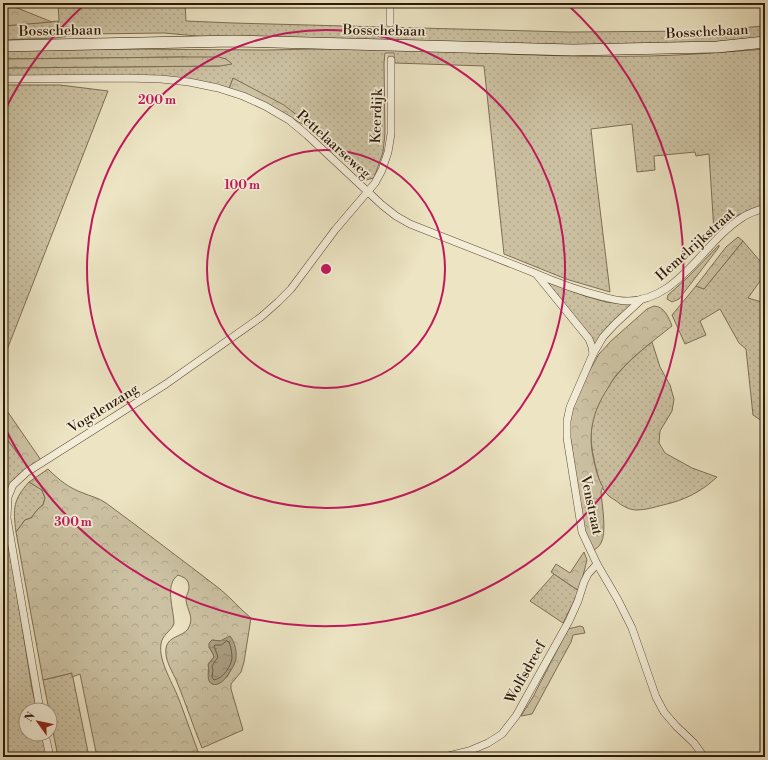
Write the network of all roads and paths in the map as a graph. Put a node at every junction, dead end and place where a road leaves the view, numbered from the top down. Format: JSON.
{"nodes":[{"id":1,"x":390,"y":3,"type":"edge"},
{"id":2,"x":390,"y":23,"type":"tunnel mouth"},
{"id":3,"x":765,"y":42,"type":"edge"},
{"id":4,"x":3,"y":46,"type":"edge"},
{"id":5,"x":391,"y":60,"type":"tunnel mouth"},
{"id":6,"x":3,"y":79,"type":"edge"},
{"id":7,"x":367,"y":192,"type":"junction"},
{"id":8,"x":765,"y":208,"type":"edge"},
{"id":9,"x":537,"y":274,"type":"junction"},
{"id":10,"x":643,"y":299,"type":"junction"},
{"id":11,"x":594,"y":354,"type":"junction"},
{"id":12,"x":597,"y":564,"type":"junction"},
{"id":13,"x":39,"y":702,"type":"edge"},
{"id":14,"x":47,"y":742,"type":"edge"},
{"id":15,"x":50,"y":757,"type":"edge"},
{"id":16,"x":444,"y":757,"type":"edge"},
{"id":17,"x":704,"y":757,"type":"edge"}],
"edges":[{"from":1,"to":2,"type":"street"},
{"from":3,"to":4,"type":"main road","name":"Bosschebaan"},
{"from":5,"to":7,"type":"street","name":"Keerdijk"},
{"from":6,"to":7,"type":"street","name":"Pettelaarseweg"},
{"from":7,"to":9,"type":"street","name":"Pettelaarseweg"},
{"from":7,"to":13,"type":"street","name":"Vogelenzang"},
{"from":8,"to":10,"type":"street","name":"Hemelrijkstraat"},
{"from":9,"to":10,"type":"street","name":"Pettelaarseweg"},
{"from":9,"to":11,"type":"street","name":"Pettelaarseweg"},
{"from":10,"to":11,"type":"street","name":"Venstraat"},
{"from":11,"to":12,"type":"street","name":"Venstraat"},
{"from":12,"to":16,"type":"street","name":"Wolfsdreef"},
{"from":12,"to":17,"type":"street","name":"Venstraat"},
{"from":14,"to":15,"type":"street"}]}
